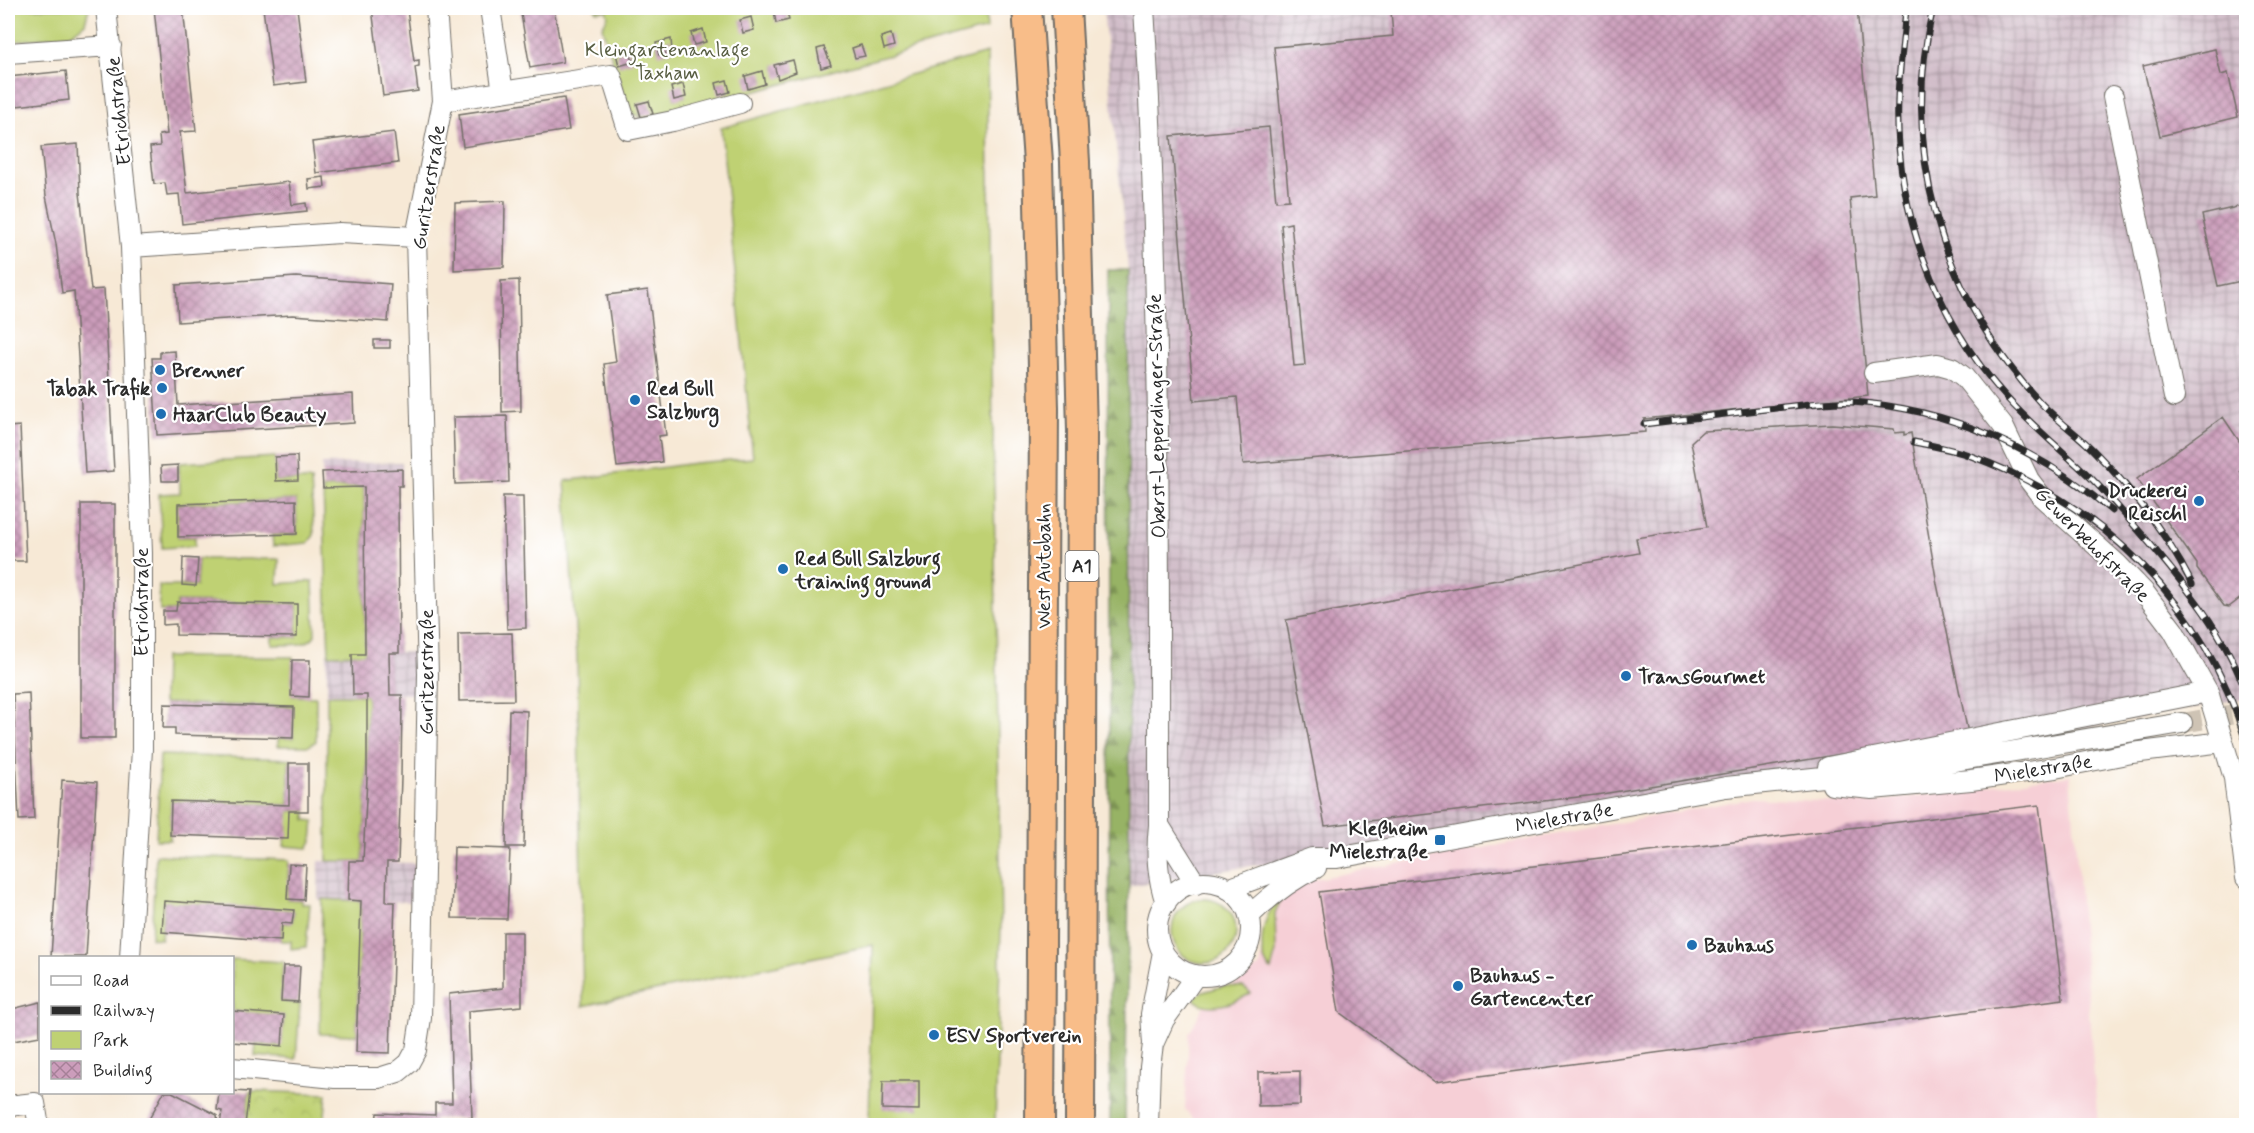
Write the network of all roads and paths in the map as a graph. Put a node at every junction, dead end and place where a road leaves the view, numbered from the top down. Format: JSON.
{"nodes":[{"id":1,"x":106,"y":8,"type":"edge"},
{"id":2,"x":436,"y":8,"type":"edge"},
{"id":3,"x":490,"y":8,"type":"edge"},
{"id":4,"x":1027,"y":8,"type":"edge"},
{"id":5,"x":1066,"y":8,"type":"edge"},
{"id":6,"x":1144,"y":8,"type":"edge"},
{"id":7,"x":111,"y":46,"type":"junction"},
{"id":8,"x":8,"y":53,"type":"edge"},
{"id":9,"x":502,"y":92,"type":"junction"},
{"id":10,"x":2113,"y":96,"type":"dead end"},
{"id":11,"x":443,"y":101,"type":"junction"},
{"id":12,"x":740,"y":103,"type":"dead end"},
{"id":13,"x":416,"y":237,"type":"junction"},
{"id":14,"x":131,"y":247,"type":"junction"},
{"id":15,"x":1874,"y":373,"type":"dead end"},
{"id":16,"x":2174,"y":397,"type":"dead end"},
{"id":17,"x":2208,"y":692,"type":"junction"},
{"id":18,"x":2182,"y":723,"type":"tunnel mouth"},
{"id":19,"x":2223,"y":741,"type":"junction"},
{"id":20,"x":1791,"y":779,"type":"junction"},
{"id":21,"x":1159,"y":825,"type":"junction"},
{"id":22,"x":1337,"y":858,"type":"junction"},
{"id":23,"x":2247,"y":878,"type":"edge"},
{"id":24,"x":1196,"y":884,"type":"junction"},
{"id":25,"x":1228,"y":889,"type":"junction"},
{"id":26,"x":1166,"y":903,"type":"junction"},
{"id":27,"x":1249,"y":916,"type":"junction"},
{"id":28,"x":1163,"y":952,"type":"junction"},
{"id":29,"x":130,"y":956,"type":"edge"},
{"id":30,"x":1196,"y":975,"type":"junction"},
{"id":31,"x":1153,"y":1044,"type":"junction"},
{"id":32,"x":234,"y":1068,"type":"edge"},
{"id":33,"x":40,"y":1098,"type":"edge"},
{"id":34,"x":8,"y":1106,"type":"edge"},
{"id":35,"x":41,"y":1125,"type":"edge"},
{"id":36,"x":1040,"y":1125,"type":"edge"},
{"id":37,"x":1080,"y":1125,"type":"edge"},
{"id":38,"x":1148,"y":1125,"type":"edge"}],
"edges":[{"from":1,"to":7,"type":"street","name":"Etrichstraße"},
{"from":2,"to":11,"type":"street","name":"Guritzerstraße"},
{"from":3,"to":9,"type":"street"},
{"from":4,"to":36,"type":"highway","name":"West Autobahn","number":"A1"},
{"from":5,"to":37,"type":"highway","name":"West Autobahn","number":"A1"},
{"from":6,"to":21,"type":"street","name":"Oberst-Lepperdinger-Straße"},
{"from":7,"to":8,"type":"street"},
{"from":7,"to":14,"type":"street","name":"Etrichstraße"},
{"from":9,"to":11,"type":"street","name":"Guritzerstraße"},
{"from":9,"to":12,"type":"street","name":"Guritzerstraße"},
{"from":10,"to":16,"type":"street"},
{"from":11,"to":13,"type":"street","name":"Guritzerstraße"},
{"from":13,"to":14,"type":"street"},
{"from":13,"to":32,"type":"street","name":"Guritzerstraße"},
{"from":14,"to":29,"type":"street","name":"Etrichstraße"},
{"from":15,"to":17,"type":"street","name":"Gewerbehofstraße"},
{"from":17,"to":19,"type":"street","name":"Gewerbehofstraße"},
{"from":17,"to":20,"type":"street","name":"Mielestraße"},
{"from":18,"to":20,"type":"street","name":"Mielestraße"},
{"from":19,"to":20,"type":"street","name":"Mielestraße"},
{"from":19,"to":23,"type":"street","name":"Gewerbehofstraße"},
{"from":20,"to":22,"type":"street","name":"Mielestraße"},
{"from":21,"to":24,"type":"street"},
{"from":21,"to":26,"type":"street","name":"Oberst-Lepperdinger-Straße"},
{"from":22,"to":25,"type":"street","name":"Mielestraße"},
{"from":22,"to":27,"type":"street","name":"Mielestraße"},
{"from":24,"to":25,"type":"street"},
{"from":24,"to":26,"type":"street"},
{"from":25,"to":27,"type":"street"},
{"from":26,"to":28,"type":"street"},
{"from":27,"to":30,"type":"street"},
{"from":28,"to":30,"type":"street"},
{"from":28,"to":31,"type":"street"},
{"from":30,"to":31,"type":"street"},
{"from":31,"to":38,"type":"street"},
{"from":33,"to":34,"type":"street"},
{"from":33,"to":35,"type":"street"}]}
